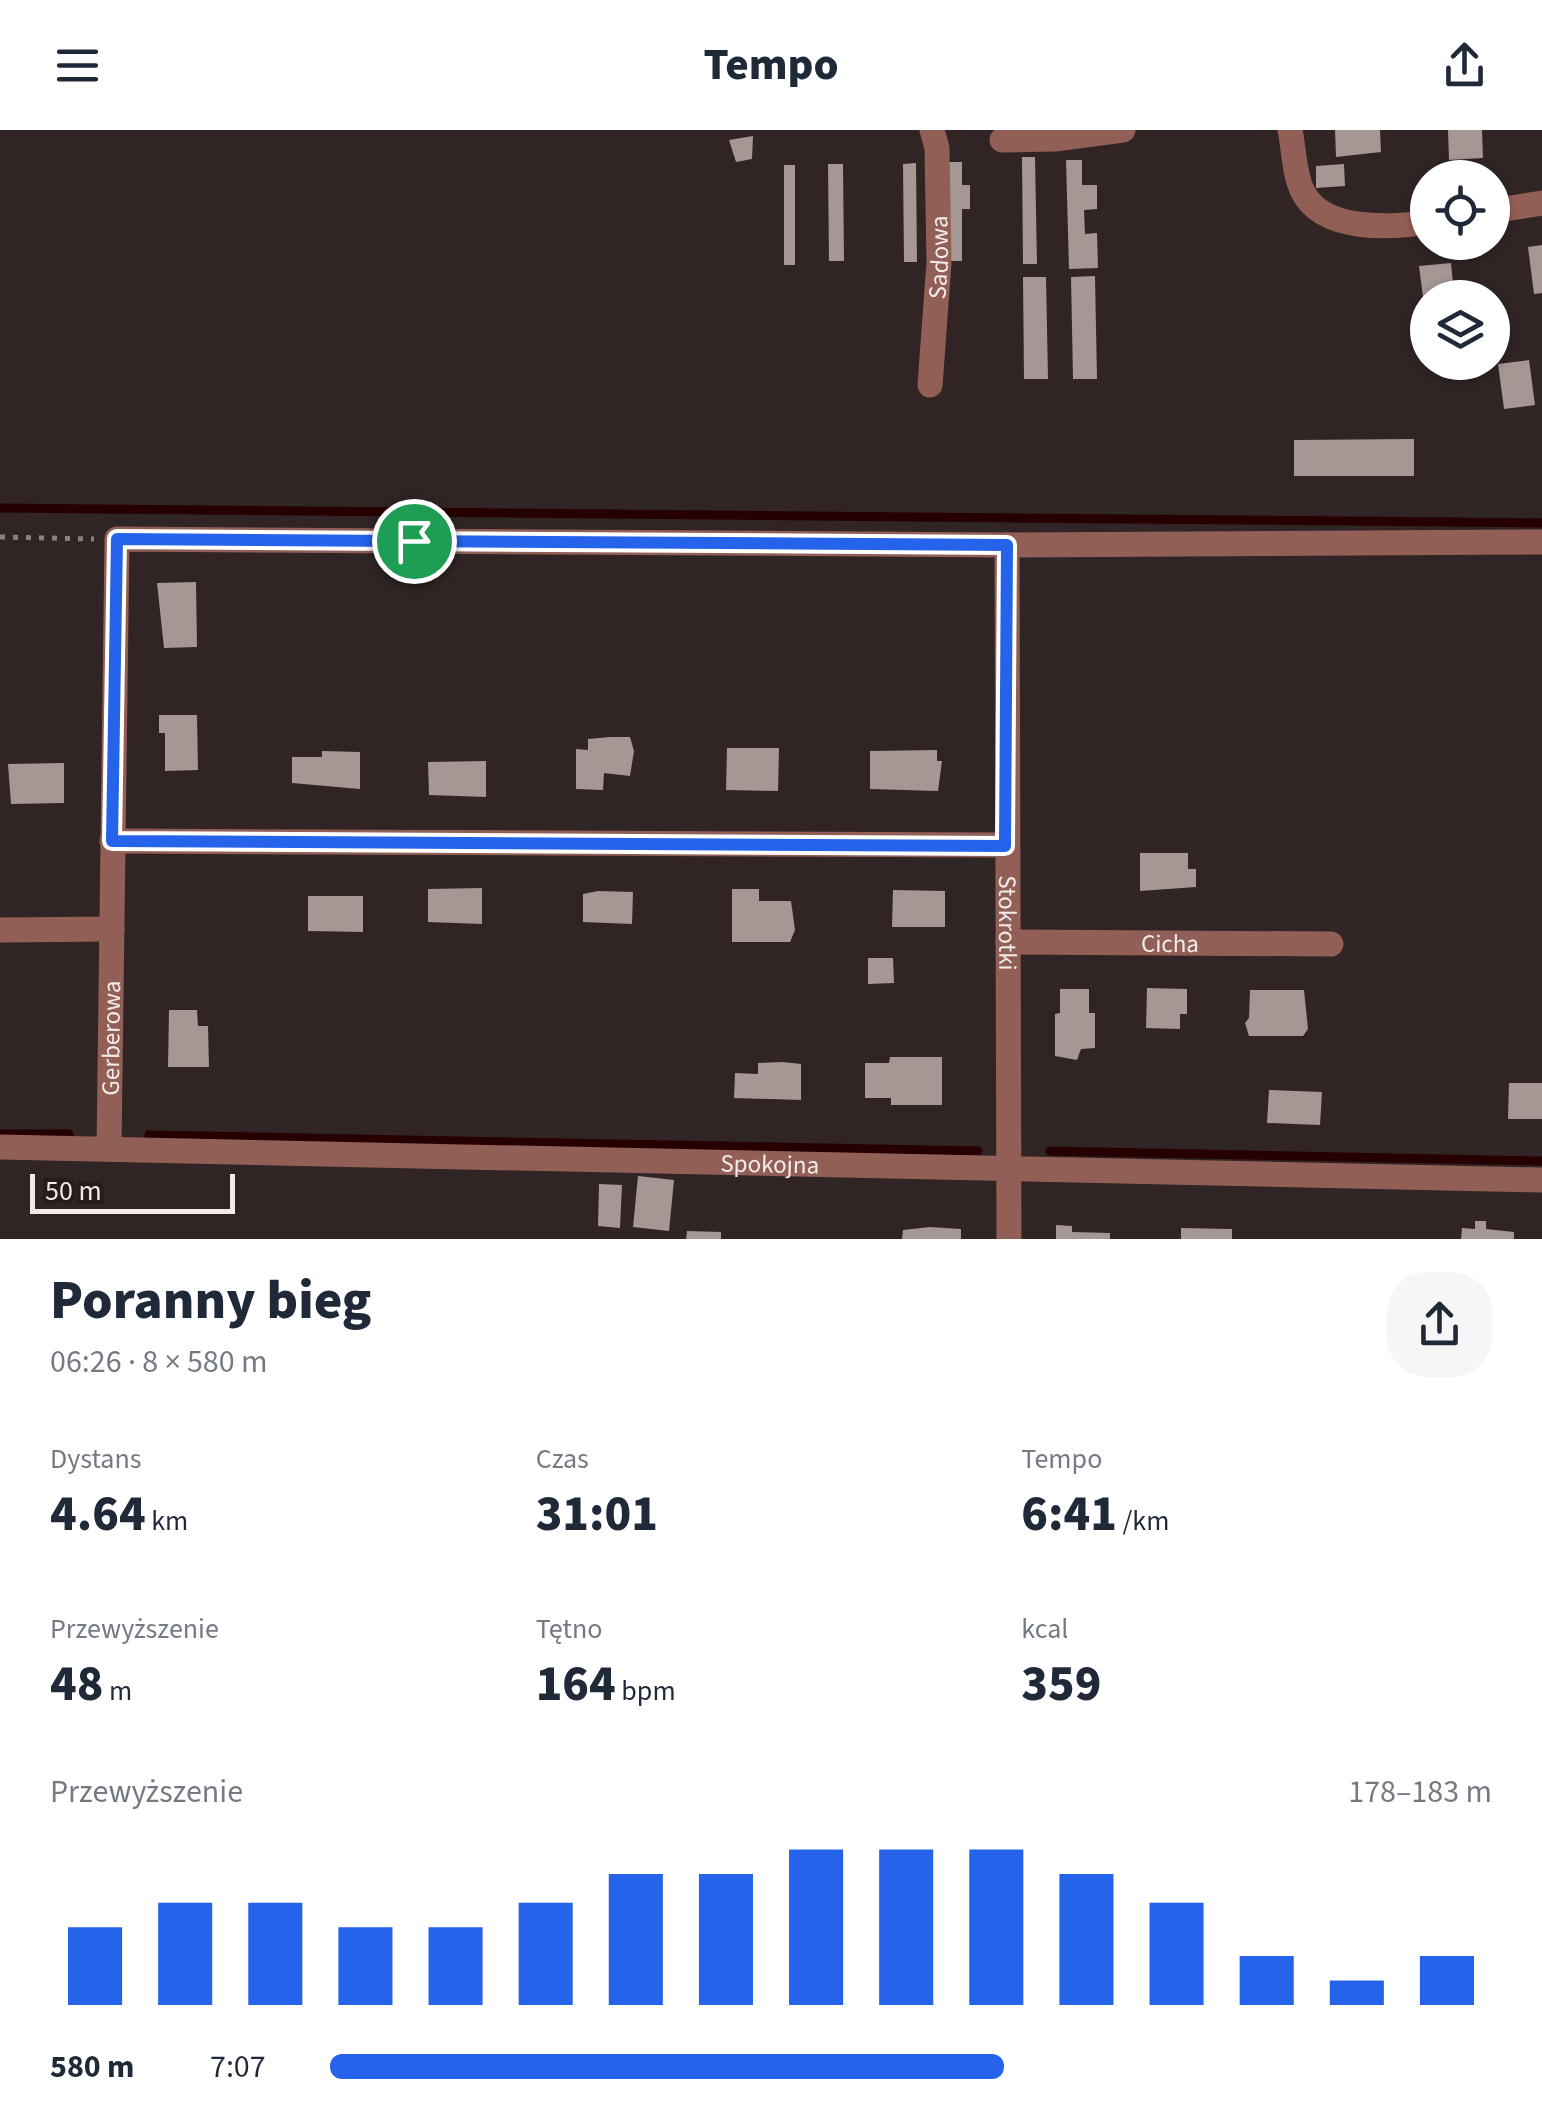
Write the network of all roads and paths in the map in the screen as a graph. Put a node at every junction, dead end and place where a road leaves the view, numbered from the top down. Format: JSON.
{"nodes":[{"id":1,"x":932,"y":130,"type":"edge"},
{"id":2,"x":1123,"y":130,"type":"edge"},
{"id":3,"x":1290,"y":130,"type":"edge"},
{"id":4,"x":1002,"y":140,"type":"dead end"},
{"id":5,"x":1542,"y":203,"type":"edge"},
{"id":6,"x":1510,"y":208,"type":"edge"},
{"id":7,"x":1410,"y":224,"type":"edge"},
{"id":8,"x":930,"y":384,"type":"dead end"},
{"id":9,"x":0,"y":537,"type":"edge"},
{"id":10,"x":117,"y":539,"type":"junction"},
{"id":11,"x":1542,"y":542,"type":"edge"},
{"id":12,"x":1007,"y":545,"type":"junction"},
{"id":13,"x":112,"y":841,"type":"junction"},
{"id":14,"x":1005,"y":846,"type":"junction"},
{"id":15,"x":112,"y":929,"type":"junction"},
{"id":16,"x":0,"y":930,"type":"edge"},
{"id":17,"x":1008,"y":942,"type":"junction"},
{"id":18,"x":1331,"y":944,"type":"dead end"},
{"id":19,"x":0,"y":1148,"type":"edge"},
{"id":20,"x":109,"y":1148,"type":"junction"},
{"id":21,"x":1009,"y":1168,"type":"junction"},
{"id":22,"x":1542,"y":1180,"type":"edge"},
{"id":23,"x":1009,"y":1239,"type":"edge"}],
"edges":[{"from":1,"to":8,"type":"street","name":"Sadowa"},
{"from":2,"to":4,"type":"street"},
{"from":3,"to":7,"type":"street"},
{"from":5,"to":6,"type":"street"},
{"from":9,"to":10,"type":"path"},
{"from":10,"to":12,"type":"street"},
{"from":10,"to":13,"type":"street","name":"Gerberowa"},
{"from":11,"to":12,"type":"street"},
{"from":12,"to":14,"type":"street","name":"Stokrotki"},
{"from":13,"to":14,"type":"street"},
{"from":13,"to":15,"type":"street","name":"Gerberowa"},
{"from":14,"to":17,"type":"street","name":"Stokrotki"},
{"from":15,"to":16,"type":"street"},
{"from":15,"to":20,"type":"street","name":"Gerberowa"},
{"from":17,"to":18,"type":"street","name":"Cicha"},
{"from":17,"to":21,"type":"street","name":"Stokrotki"},
{"from":19,"to":20,"type":"street","name":"Spokojna"},
{"from":20,"to":21,"type":"street","name":"Spokojna"},
{"from":21,"to":22,"type":"street","name":"Spokojna"},
{"from":21,"to":23,"type":"street","name":"Stokrotki"}]}
